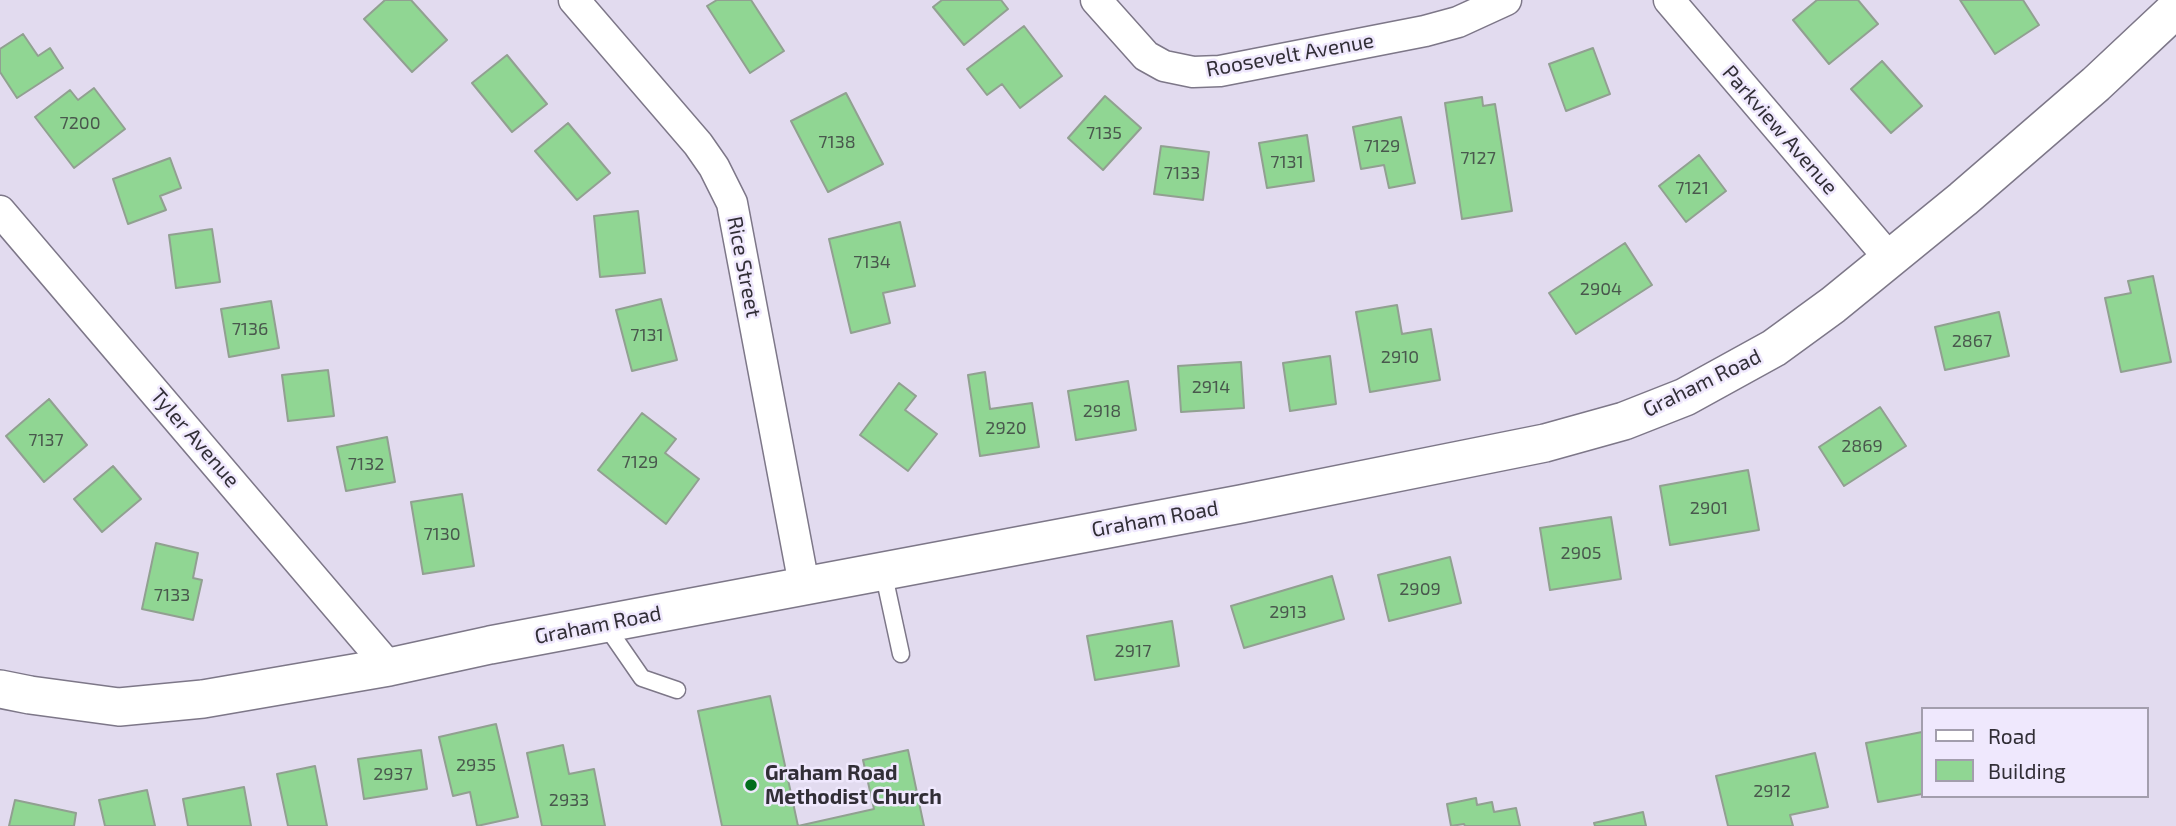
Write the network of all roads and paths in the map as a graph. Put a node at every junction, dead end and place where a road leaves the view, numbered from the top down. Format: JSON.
{"nodes":[{"id":1,"x":574,"y":0,"type":"edge"},
{"id":2,"x":1096,"y":0,"type":"edge"},
{"id":3,"x":1506,"y":0,"type":"edge"},
{"id":4,"x":1669,"y":0,"type":"edge"},
{"id":5,"x":2176,"y":9,"type":"edge"},
{"id":6,"x":0,"y":211,"type":"edge"},
{"id":7,"x":1890,"y":259,"type":"junction"},
{"id":8,"x":883,"y":570,"type":"junction"},
{"id":9,"x":804,"y":585,"type":"junction"},
{"id":10,"x":604,"y":624,"type":"junction"},
{"id":11,"x":901,"y":653,"type":"dead end"},
{"id":12,"x":389,"y":667,"type":"junction"},
{"id":13,"x":0,"y":689,"type":"edge"},
{"id":14,"x":677,"y":690,"type":"dead end"}],
"edges":[{"from":1,"to":9,"type":"street","name":"Rice Street"},
{"from":2,"to":3,"type":"street","name":"Roosevelt Avenue"},
{"from":4,"to":7,"type":"street","name":"Parkview Avenue"},
{"from":5,"to":7,"type":"street","name":"Graham Road"},
{"from":6,"to":12,"type":"street","name":"Tyler Avenue"},
{"from":7,"to":8,"type":"street","name":"Graham Road"},
{"from":8,"to":9,"type":"street","name":"Graham Road"},
{"from":8,"to":11,"type":"lane"},
{"from":9,"to":10,"type":"street","name":"Graham Road"},
{"from":10,"to":12,"type":"street","name":"Graham Road"},
{"from":10,"to":14,"type":"lane"},
{"from":12,"to":13,"type":"street","name":"Graham Road"}]}
